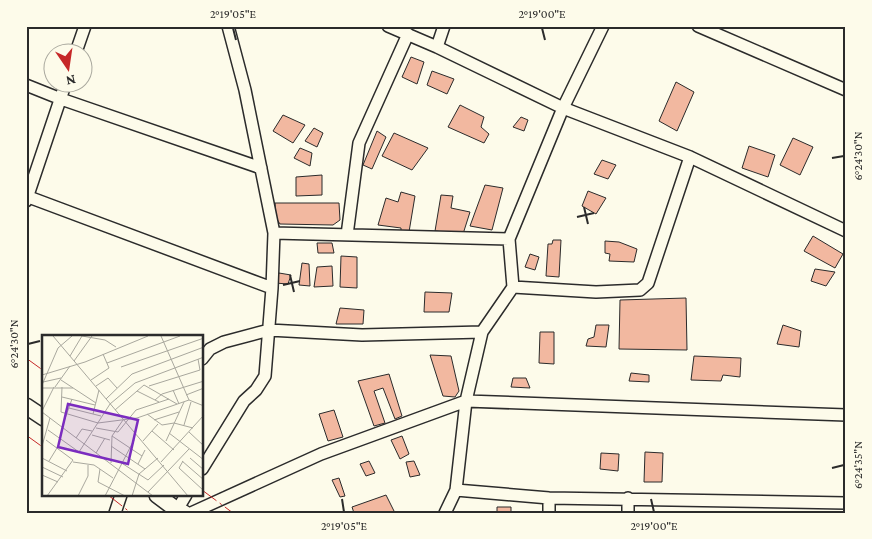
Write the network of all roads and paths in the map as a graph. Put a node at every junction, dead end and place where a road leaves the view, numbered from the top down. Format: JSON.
{"nodes":[{"id":1,"x":85,"y":26,"type":"edge"},
{"id":2,"x":228,"y":26,"type":"edge"},
{"id":3,"x":388,"y":26,"type":"edge"},
{"id":4,"x":444,"y":26,"type":"edge"},
{"id":5,"x":603,"y":26,"type":"edge"},
{"id":6,"x":698,"y":26,"type":"edge"},
{"id":7,"x":408,"y":34,"type":"junction"},
{"id":8,"x":79,"y":42,"type":"edge"},
{"id":9,"x":437,"y":47,"type":"junction"},
{"id":10,"x":26,"y":85,"type":"edge"},
{"id":11,"x":846,"y":90,"type":"edge"},
{"id":12,"x":63,"y":92,"type":"edge"},
{"id":13,"x":61,"y":99,"type":"junction"},
{"id":14,"x":563,"y":108,"type":"junction"},
{"id":15,"x":690,"y":157,"type":"junction"},
{"id":16,"x":261,"y":168,"type":"junction"},
{"id":17,"x":27,"y":198,"type":"edge"},
{"id":18,"x":846,"y":231,"type":"edge"},
{"id":19,"x":274,"y":233,"type":"junction"},
{"id":20,"x":347,"y":236,"type":"junction"},
{"id":21,"x":509,"y":239,"type":"junction"},
{"id":22,"x":513,"y":287,"type":"junction"},
{"id":23,"x":272,"y":288,"type":"junction"},
{"id":24,"x":269,"y":330,"type":"junction"},
{"id":25,"x":482,"y":332,"type":"junction"},
{"id":26,"x":204,"y":356,"type":"edge"},
{"id":27,"x":466,"y":401,"type":"junction"},
{"id":28,"x":26,"y":406,"type":"edge"},
{"id":29,"x":846,"y":415,"type":"edge"},
{"id":30,"x":42,"y":417,"type":"edge"},
{"id":31,"x":204,"y":466,"type":"edge"},
{"id":32,"x":456,"y":490,"type":"junction"},
{"id":33,"x":121,"y":496,"type":"edge"},
{"id":34,"x":159,"y":496,"type":"edge"},
{"id":35,"x":186,"y":496,"type":"edge"},
{"id":36,"x":549,"y":498,"type":"junction"},
{"id":37,"x":628,"y":498,"type":"junction"},
{"id":38,"x":846,"y":503,"type":"edge"},
{"id":39,"x":184,"y":512,"type":"edge"},
{"id":40,"x":115,"y":513,"type":"edge"},
{"id":41,"x":445,"y":513,"type":"edge"},
{"id":42,"x":549,"y":513,"type":"edge"},
{"id":43,"x":628,"y":513,"type":"edge"}],
"edges":[{"from":1,"to":8,"type":"street"},
{"from":2,"to":16,"type":"street"},
{"from":3,"to":7,"type":"street"},
{"from":4,"to":9,"type":"street"},
{"from":5,"to":14,"type":"street"},
{"from":6,"to":11,"type":"street"},
{"from":7,"to":9,"type":"street"},
{"from":7,"to":20,"type":"street"},
{"from":9,"to":14,"type":"street"},
{"from":10,"to":13,"type":"street"},
{"from":12,"to":13,"type":"street"},
{"from":13,"to":16,"type":"street"},
{"from":13,"to":17,"type":"street"},
{"from":14,"to":15,"type":"street"},
{"from":14,"to":21,"type":"street"},
{"from":15,"to":18,"type":"street"},
{"from":15,"to":22,"type":"street"},
{"from":16,"to":19,"type":"street"},
{"from":17,"to":23,"type":"street"},
{"from":19,"to":20,"type":"street"},
{"from":19,"to":23,"type":"street"},
{"from":20,"to":21,"type":"street"},
{"from":21,"to":22,"type":"street"},
{"from":22,"to":25,"type":"street"},
{"from":23,"to":24,"type":"street"},
{"from":24,"to":25,"type":"street"},
{"from":24,"to":26,"type":"street"},
{"from":24,"to":31,"type":"street"},
{"from":25,"to":27,"type":"street"},
{"from":27,"to":29,"type":"street"},
{"from":27,"to":32,"type":"street"},
{"from":27,"to":39,"type":"street"},
{"from":28,"to":30,"type":"street"},
{"from":32,"to":36,"type":"street"},
{"from":32,"to":41,"type":"street"},
{"from":33,"to":40,"type":"street"},
{"from":34,"to":39,"type":"street"},
{"from":35,"to":39,"type":"street"},
{"from":36,"to":37,"type":"street"},
{"from":36,"to":42,"type":"street"},
{"from":37,"to":38,"type":"street"},
{"from":37,"to":43,"type":"street"}]}
